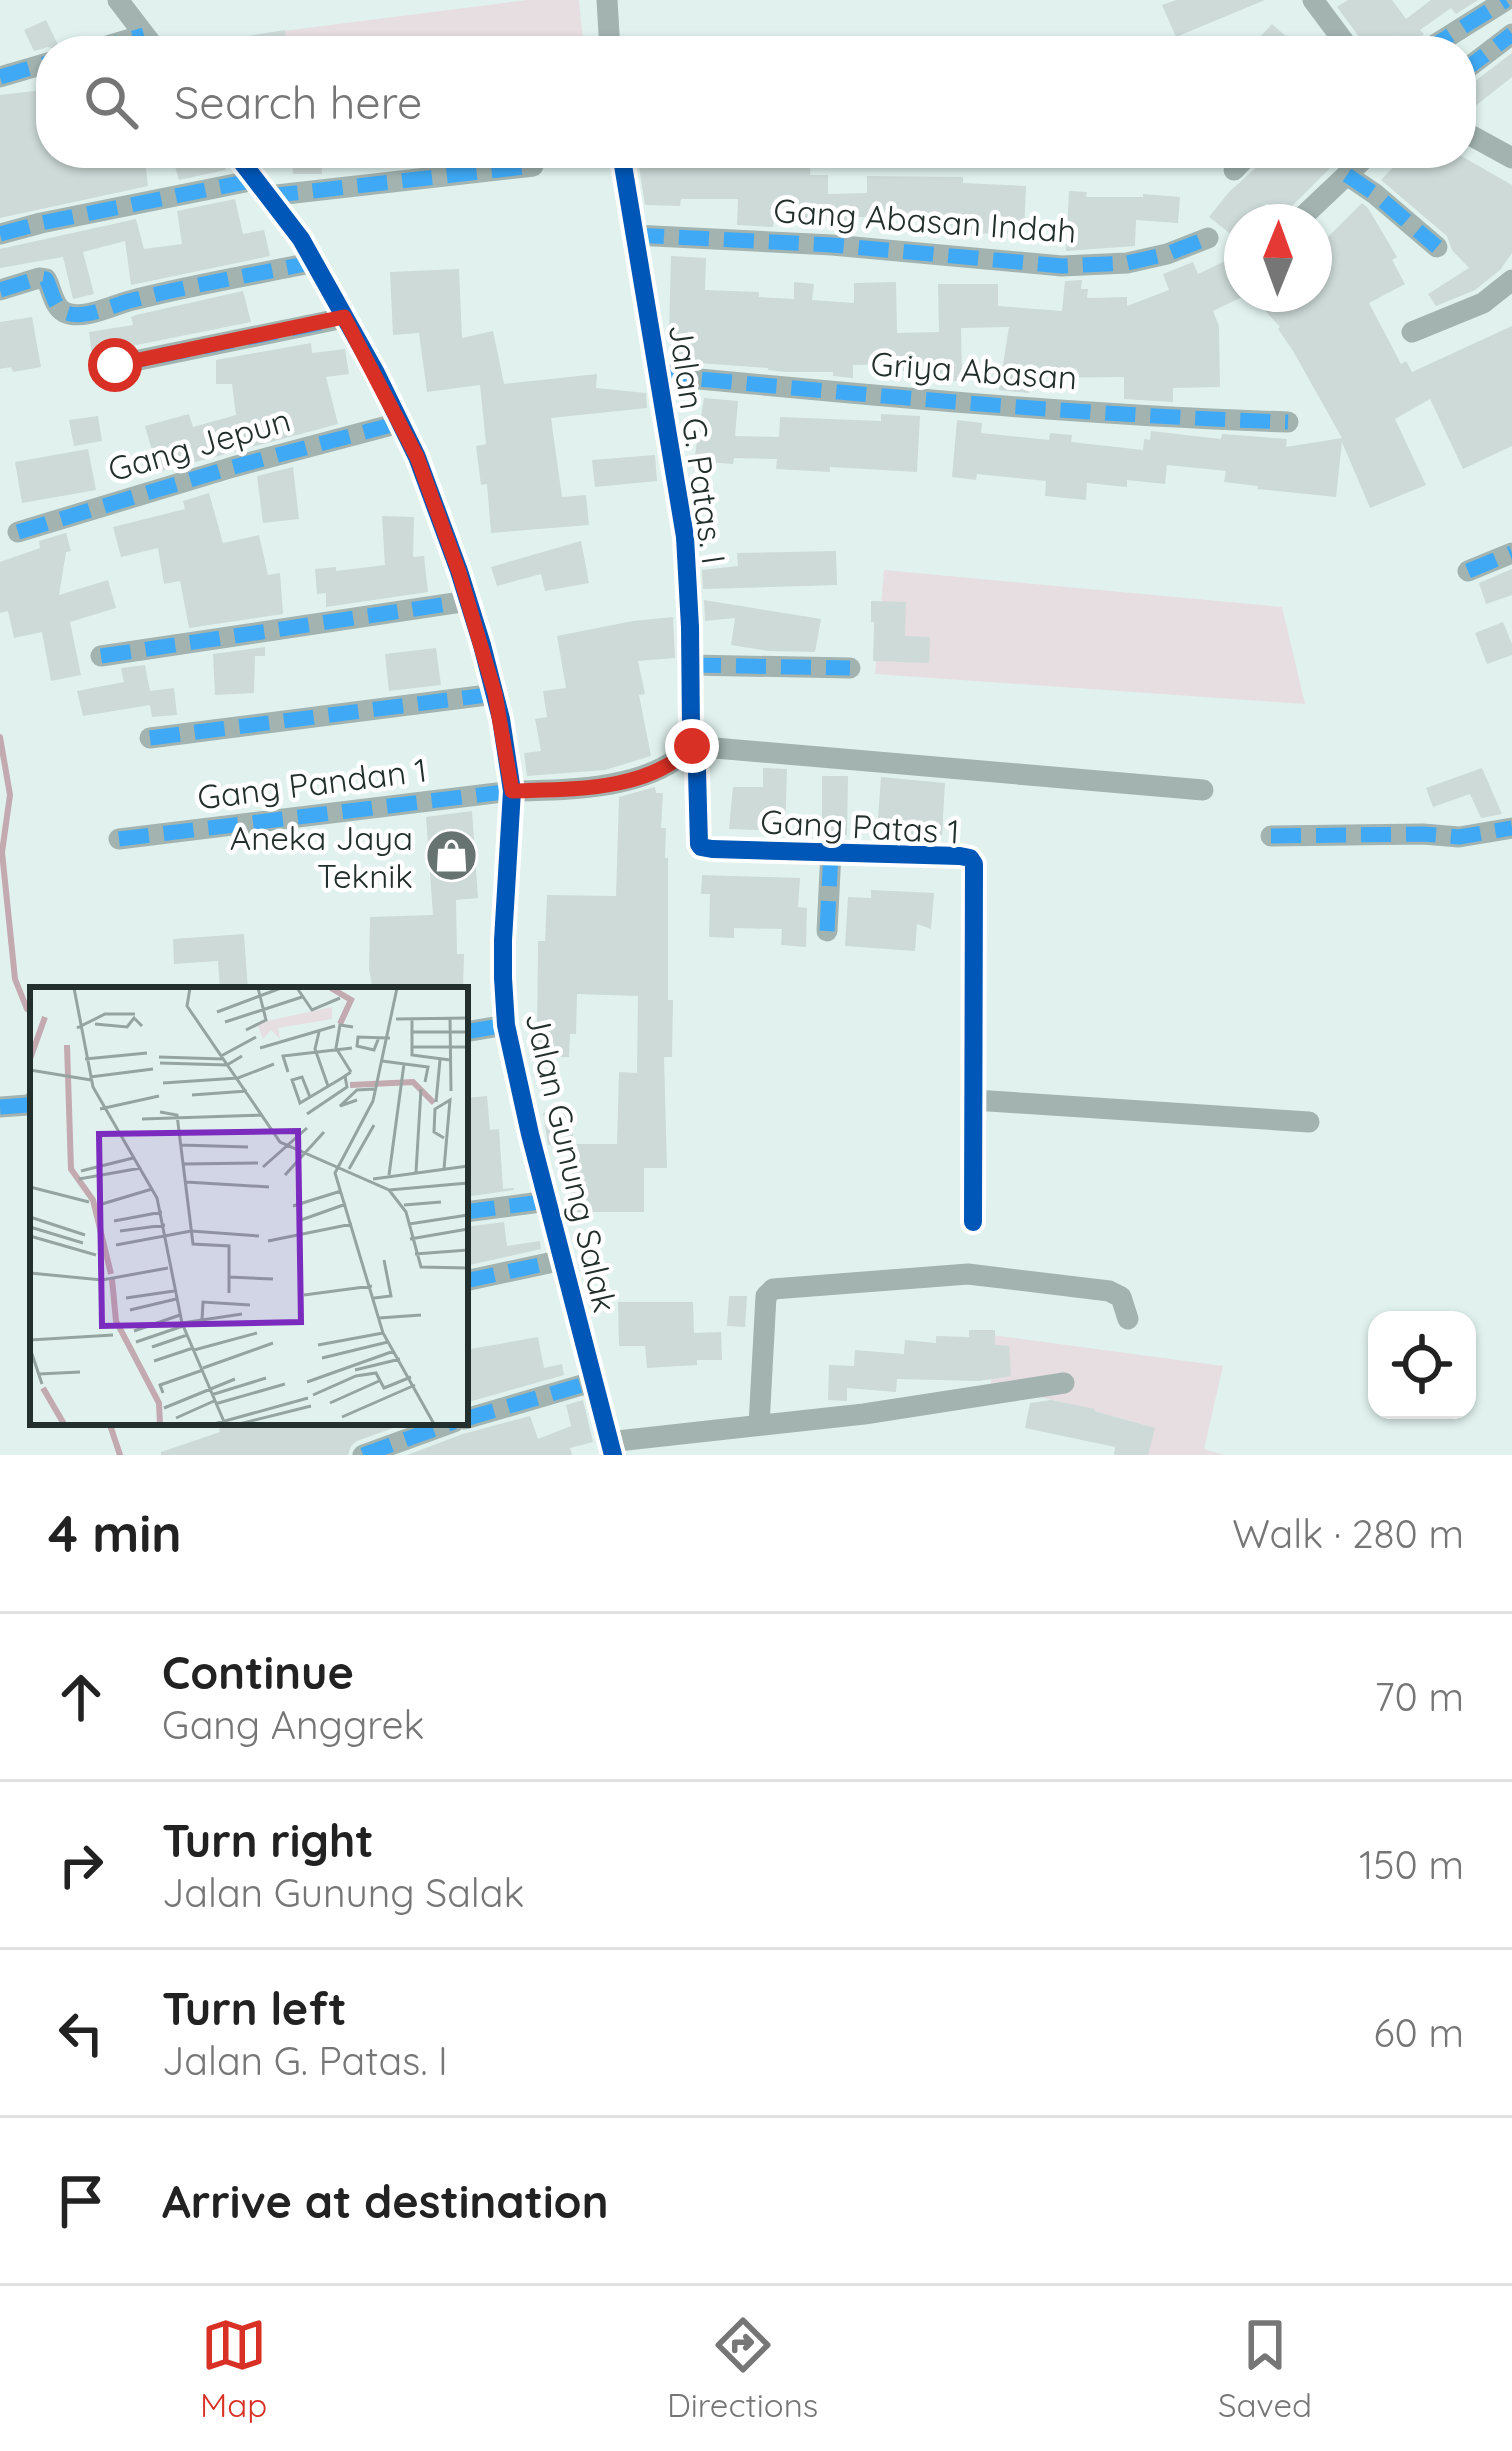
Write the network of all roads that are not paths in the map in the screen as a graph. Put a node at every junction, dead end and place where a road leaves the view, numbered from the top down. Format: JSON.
{"nodes":[{"id":1,"x":118,"y":0,"type":"edge"},
{"id":2,"x":607,"y":0,"type":"edge"},
{"id":3,"x":1313,"y":0,"type":"edge"},
{"id":4,"x":1506,"y":0,"type":"edge"},
{"id":5,"x":1512,"y":34,"type":"edge"},
{"id":6,"x":146,"y":36,"type":"edge"},
{"id":7,"x":609,"y":36,"type":"edge"},
{"id":8,"x":1340,"y":36,"type":"edge"},
{"id":9,"x":1449,"y":36,"type":"edge"},
{"id":10,"x":1476,"y":62,"type":"edge"},
{"id":11,"x":36,"y":66,"type":"edge"},
{"id":12,"x":0,"y":77,"type":"edge"},
{"id":13,"x":1476,"y":138,"type":"edge"},
{"id":14,"x":1512,"y":158,"type":"edge"},
{"id":15,"x":247,"y":168,"type":"edge"},
{"id":16,"x":508,"y":168,"type":"edge"},
{"id":17,"x":623,"y":168,"type":"edge"},
{"id":18,"x":1354,"y":168,"type":"edge"},
{"id":19,"x":1347,"y":175,"type":"junction"},
{"id":20,"x":262,"y":188,"type":"junction"},
{"id":21,"x":1316,"y":204,"type":"edge"},
{"id":22,"x":0,"y":235,"type":"edge"},
{"id":23,"x":634,"y":235,"type":"junction"},
{"id":24,"x":1208,"y":238,"type":"dead end"},
{"id":25,"x":1437,"y":247,"type":"dead end"},
{"id":26,"x":315,"y":262,"type":"junction"},
{"id":27,"x":1512,"y":280,"type":"edge"},
{"id":28,"x":0,"y":290,"type":"edge"},
{"id":29,"x":344,"y":317,"type":"junction"},
{"id":30,"x":1412,"y":332,"type":"dead end"},
{"id":31,"x":115,"y":365,"type":"dead end"},
{"id":32,"x":657,"y":375,"type":"junction"},
{"id":33,"x":1288,"y":422,"type":"dead end"},
{"id":34,"x":399,"y":423,"type":"junction"},
{"id":35,"x":18,"y":532,"type":"dead end"},
{"id":36,"x":1512,"y":553,"type":"edge"},
{"id":37,"x":1468,"y":572,"type":"dead end"},
{"id":38,"x":468,"y":601,"type":"junction"},
{"id":39,"x":101,"y":656,"type":"dead end"},
{"id":40,"x":691,"y":665,"type":"junction"},
{"id":41,"x":850,"y":668,"type":"dead end"},
{"id":42,"x":495,"y":694,"type":"junction"},
{"id":43,"x":150,"y":738,"type":"dead end"},
{"id":44,"x":692,"y":746,"type":"junction"},
{"id":45,"x":1203,"y":790,"type":"dead end"},
{"id":46,"x":512,"y":791,"type":"junction"},
{"id":47,"x":1512,"y":828,"type":"edge"},
{"id":48,"x":1271,"y":836,"type":"dead end"},
{"id":49,"x":119,"y":839,"type":"dead end"},
{"id":50,"x":831,"y":852,"type":"junction"},
{"id":51,"x":827,"y":931,"type":"dead end"},
{"id":52,"x":506,"y":1025,"type":"junction"},
{"id":53,"x":468,"y":1031,"type":"edge"},
{"id":54,"x":974,"y":1100,"type":"junction"},
{"id":55,"x":30,"y":1104,"type":"edge"},
{"id":56,"x":0,"y":1107,"type":"edge"},
{"id":57,"x":1309,"y":1123,"type":"dead end"},
{"id":58,"x":548,"y":1201,"type":"junction"},
{"id":59,"x":468,"y":1212,"type":"edge"},
{"id":60,"x":973,"y":1222,"type":"dead end"},
{"id":61,"x":563,"y":1260,"type":"junction"},
{"id":62,"x":468,"y":1280,"type":"edge"},
{"id":63,"x":1128,"y":1319,"type":"dead end"},
{"id":64,"x":592,"y":1382,"type":"junction"},
{"id":65,"x":1064,"y":1383,"type":"dead end"},
{"id":66,"x":468,"y":1417,"type":"edge"},
{"id":67,"x":446,"y":1425,"type":"edge"},
{"id":68,"x":759,"y":1425,"type":"junction"},
{"id":69,"x":611,"y":1448,"type":"edge"},
{"id":70,"x":363,"y":1455,"type":"edge"}],
"edges":[{"from":1,"to":6,"type":"street"},
{"from":2,"to":7,"type":"street"},
{"from":3,"to":8,"type":"street"},
{"from":4,"to":9,"type":"street"},
{"from":5,"to":10,"type":"street"},
{"from":11,"to":12,"type":"street"},
{"from":13,"to":14,"type":"street"},
{"from":15,"to":20,"type":"street","name":"Jalan Gunung Salak"},
{"from":16,"to":20,"type":"street"},
{"from":17,"to":23,"type":"street","name":"Jalan G. Patas. I"},
{"from":18,"to":19,"type":"street"},
{"from":19,"to":21,"type":"street"},
{"from":19,"to":25,"type":"street"},
{"from":20,"to":22,"type":"street"},
{"from":20,"to":26,"type":"street","name":"Jalan Gunung Salak"},
{"from":23,"to":24,"type":"street","name":"Gang Abasan Indah"},
{"from":23,"to":32,"type":"street","name":"Jalan G. Patas. I"},
{"from":26,"to":28,"type":"street"},
{"from":26,"to":29,"type":"street","name":"Jalan Gunung Salak"},
{"from":27,"to":30,"type":"street"},
{"from":29,"to":31,"type":"street"},
{"from":29,"to":34,"type":"street","name":"Jalan Gunung Salak"},
{"from":32,"to":33,"type":"street","name":"Griya Abasan"},
{"from":32,"to":40,"type":"street","name":"Jalan G. Patas. I"},
{"from":34,"to":35,"type":"street","name":"Gang Jepun"},
{"from":34,"to":38,"type":"street","name":"Jalan Gunung Salak"},
{"from":36,"to":37,"type":"street"},
{"from":38,"to":39,"type":"street"},
{"from":38,"to":42,"type":"street","name":"Jalan Gunung Salak"},
{"from":40,"to":41,"type":"street"},
{"from":40,"to":44,"type":"street","name":"Jalan G. Patas. I"},
{"from":42,"to":43,"type":"street"},
{"from":42,"to":46,"type":"street","name":"Jalan Gunung Salak"},
{"from":44,"to":45,"type":"street"},
{"from":44,"to":46,"type":"street"},
{"from":44,"to":50,"type":"street","name":"Gang Patas 1"},
{"from":46,"to":49,"type":"street","name":"Gang Pandan 1"},
{"from":46,"to":52,"type":"street","name":"Jalan Gunung Salak"},
{"from":47,"to":48,"type":"street"},
{"from":50,"to":51,"type":"street"},
{"from":50,"to":54,"type":"street","name":"Gang Patas 1"},
{"from":52,"to":53,"type":"street"},
{"from":52,"to":58,"type":"street","name":"Jalan Gunung Salak"},
{"from":54,"to":57,"type":"street"},
{"from":54,"to":60,"type":"street","name":"Gang Patas 1"},
{"from":55,"to":56,"type":"street"},
{"from":58,"to":59,"type":"street"},
{"from":58,"to":61,"type":"street","name":"Jalan Gunung Salak"},
{"from":61,"to":62,"type":"street"},
{"from":61,"to":64,"type":"street","name":"Jalan Gunung Salak"},
{"from":63,"to":68,"type":"street"},
{"from":64,"to":66,"type":"street"},
{"from":64,"to":69,"type":"street","name":"Jalan Gunung Salak"},
{"from":65,"to":68,"type":"street"},
{"from":67,"to":70,"type":"street"},
{"from":68,"to":69,"type":"street"}]}
